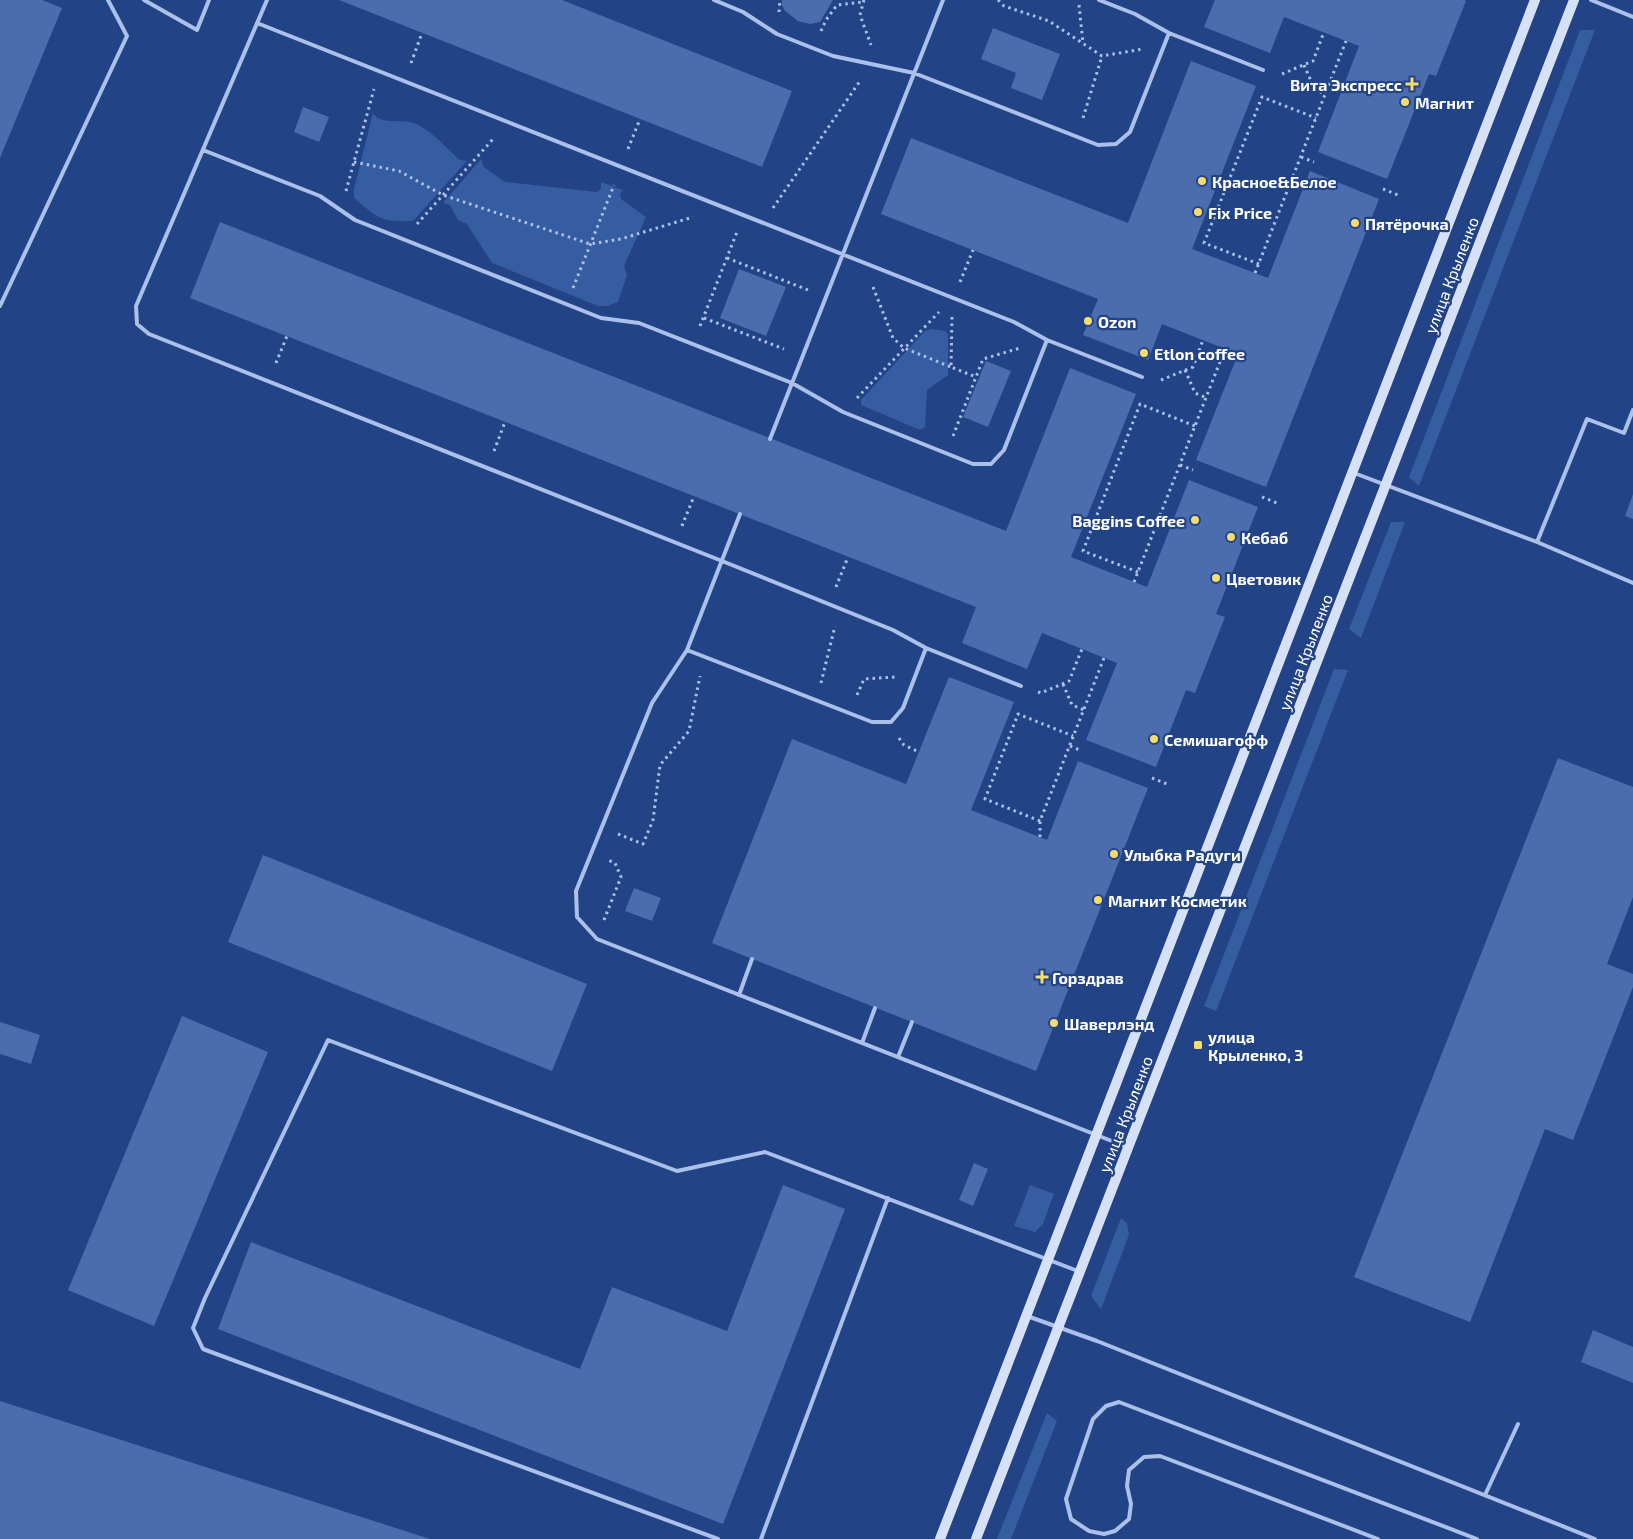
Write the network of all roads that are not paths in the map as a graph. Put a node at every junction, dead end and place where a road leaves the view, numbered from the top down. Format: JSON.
{"nodes":[{"id":1,"x":108,"y":0,"type":"edge"},
{"id":2,"x":144,"y":0,"type":"edge"},
{"id":3,"x":209,"y":0,"type":"edge"},
{"id":4,"x":267,"y":0,"type":"edge"},
{"id":5,"x":714,"y":0,"type":"edge"},
{"id":6,"x":943,"y":0,"type":"edge"},
{"id":7,"x":1099,"y":0,"type":"edge"},
{"id":8,"x":1535,"y":0,"type":"edge"},
{"id":9,"x":1574,"y":0,"type":"edge"},
{"id":10,"x":1591,"y":0,"type":"edge"},
{"id":11,"x":1633,"y":17,"type":"edge"},
{"id":12,"x":257,"y":23,"type":"junction"},
{"id":13,"x":1169,"y":32,"type":"junction"},
{"id":14,"x":1263,"y":70,"type":"road end"},
{"id":15,"x":914,"y":73,"type":"junction"},
{"id":16,"x":203,"y":150,"type":"junction"},
{"id":17,"x":843,"y":254,"type":"junction"},
{"id":18,"x":0,"y":306,"type":"edge"},
{"id":19,"x":1047,"y":340,"type":"junction"},
{"id":20,"x":1142,"y":377,"type":"road end"},
{"id":21,"x":792,"y":383,"type":"junction"},
{"id":22,"x":1633,"y":410,"type":"edge"},
{"id":23,"x":770,"y":438,"type":"dead end"},
{"id":24,"x":1353,"y":472,"type":"junction"},
{"id":25,"x":1386,"y":484,"type":"junction"},
{"id":26,"x":740,"y":514,"type":"dead end"},
{"id":27,"x":1537,"y":542,"type":"junction"},
{"id":28,"x":722,"y":561,"type":"junction"},
{"id":29,"x":1633,"y":583,"type":"edge"},
{"id":30,"x":926,"y":648,"type":"junction"},
{"id":31,"x":687,"y":650,"type":"junction"},
{"id":32,"x":1021,"y":686,"type":"road end"},
{"id":33,"x":752,"y":959,"type":"dead end"},
{"id":34,"x":739,"y":995,"type":"junction"},
{"id":35,"x":875,"y":1008,"type":"dead end"},
{"id":36,"x":912,"y":1022,"type":"dead end"},
{"id":37,"x":862,"y":1043,"type":"junction"},
{"id":38,"x":898,"y":1057,"type":"junction"},
{"id":39,"x":1097,"y":1135,"type":"junction"},
{"id":40,"x":1128,"y":1147,"type":"junction"},
{"id":41,"x":888,"y":1198,"type":"junction"},
{"id":42,"x":1048,"y":1260,"type":"junction"},
{"id":43,"x":1080,"y":1272,"type":"junction"},
{"id":44,"x":1027,"y":1316,"type":"junction"},
{"id":45,"x":1058,"y":1327,"type":"junction"},
{"id":46,"x":1518,"y":1424,"type":"dead end"},
{"id":47,"x":1485,"y":1495,"type":"junction"},
{"id":48,"x":718,"y":1539,"type":"edge"},
{"id":49,"x":761,"y":1539,"type":"edge"},
{"id":50,"x":940,"y":1539,"type":"edge"},
{"id":51,"x":976,"y":1539,"type":"edge"},
{"id":52,"x":1378,"y":1539,"type":"edge"},
{"id":53,"x":1477,"y":1539,"type":"edge"},
{"id":54,"x":1595,"y":1539,"type":"edge"}],
"edges":[{"from":1,"to":18,"type":"lane"},
{"from":2,"to":3,"type":"lane"},
{"from":4,"to":12,"type":"lane"},
{"from":5,"to":15,"type":"lane"},
{"from":6,"to":15,"type":"lane"},
{"from":7,"to":13,"type":"lane"},
{"from":8,"to":24,"type":"street","name":"улица Крыленко"},
{"from":9,"to":25,"type":"street","name":"улица Крыленко"},
{"from":10,"to":11,"type":"lane"},
{"from":12,"to":16,"type":"lane"},
{"from":12,"to":17,"type":"lane"},
{"from":13,"to":14,"type":"lane"},
{"from":13,"to":15,"type":"lane"},
{"from":15,"to":17,"type":"lane"},
{"from":16,"to":21,"type":"lane"},
{"from":16,"to":28,"type":"lane"},
{"from":17,"to":19,"type":"lane"},
{"from":17,"to":21,"type":"lane"},
{"from":19,"to":20,"type":"lane"},
{"from":19,"to":21,"type":"lane"},
{"from":21,"to":23,"type":"lane"},
{"from":22,"to":27,"type":"lane"},
{"from":24,"to":25,"type":"lane"},
{"from":24,"to":39,"type":"street","name":"улица Крыленко"},
{"from":25,"to":27,"type":"lane"},
{"from":25,"to":40,"type":"street","name":"улица Крыленко"},
{"from":26,"to":28,"type":"lane"},
{"from":27,"to":29,"type":"lane"},
{"from":28,"to":30,"type":"lane"},
{"from":28,"to":31,"type":"lane"},
{"from":30,"to":31,"type":"lane"},
{"from":30,"to":32,"type":"lane"},
{"from":31,"to":34,"type":"lane"},
{"from":33,"to":34,"type":"lane"},
{"from":34,"to":37,"type":"lane"},
{"from":35,"to":37,"type":"lane"},
{"from":36,"to":38,"type":"lane"},
{"from":37,"to":38,"type":"lane"},
{"from":38,"to":39,"type":"lane"},
{"from":39,"to":40,"type":"lane"},
{"from":39,"to":42,"type":"street","name":"улица Крыленко"},
{"from":40,"to":43,"type":"street","name":"улица Крыленко"},
{"from":41,"to":42,"type":"lane"},
{"from":41,"to":48,"type":"lane"},
{"from":41,"to":49,"type":"lane"},
{"from":42,"to":43,"type":"lane"},
{"from":42,"to":44,"type":"street","name":"улица Крыленко"},
{"from":43,"to":45,"type":"street","name":"улица Крыленко"},
{"from":44,"to":45,"type":"lane"},
{"from":44,"to":50,"type":"street","name":"улица Крыленко"},
{"from":45,"to":47,"type":"lane"},
{"from":45,"to":51,"type":"street","name":"улица Крыленко"},
{"from":46,"to":47,"type":"lane"},
{"from":47,"to":54,"type":"lane"},
{"from":52,"to":53,"type":"lane"}]}
